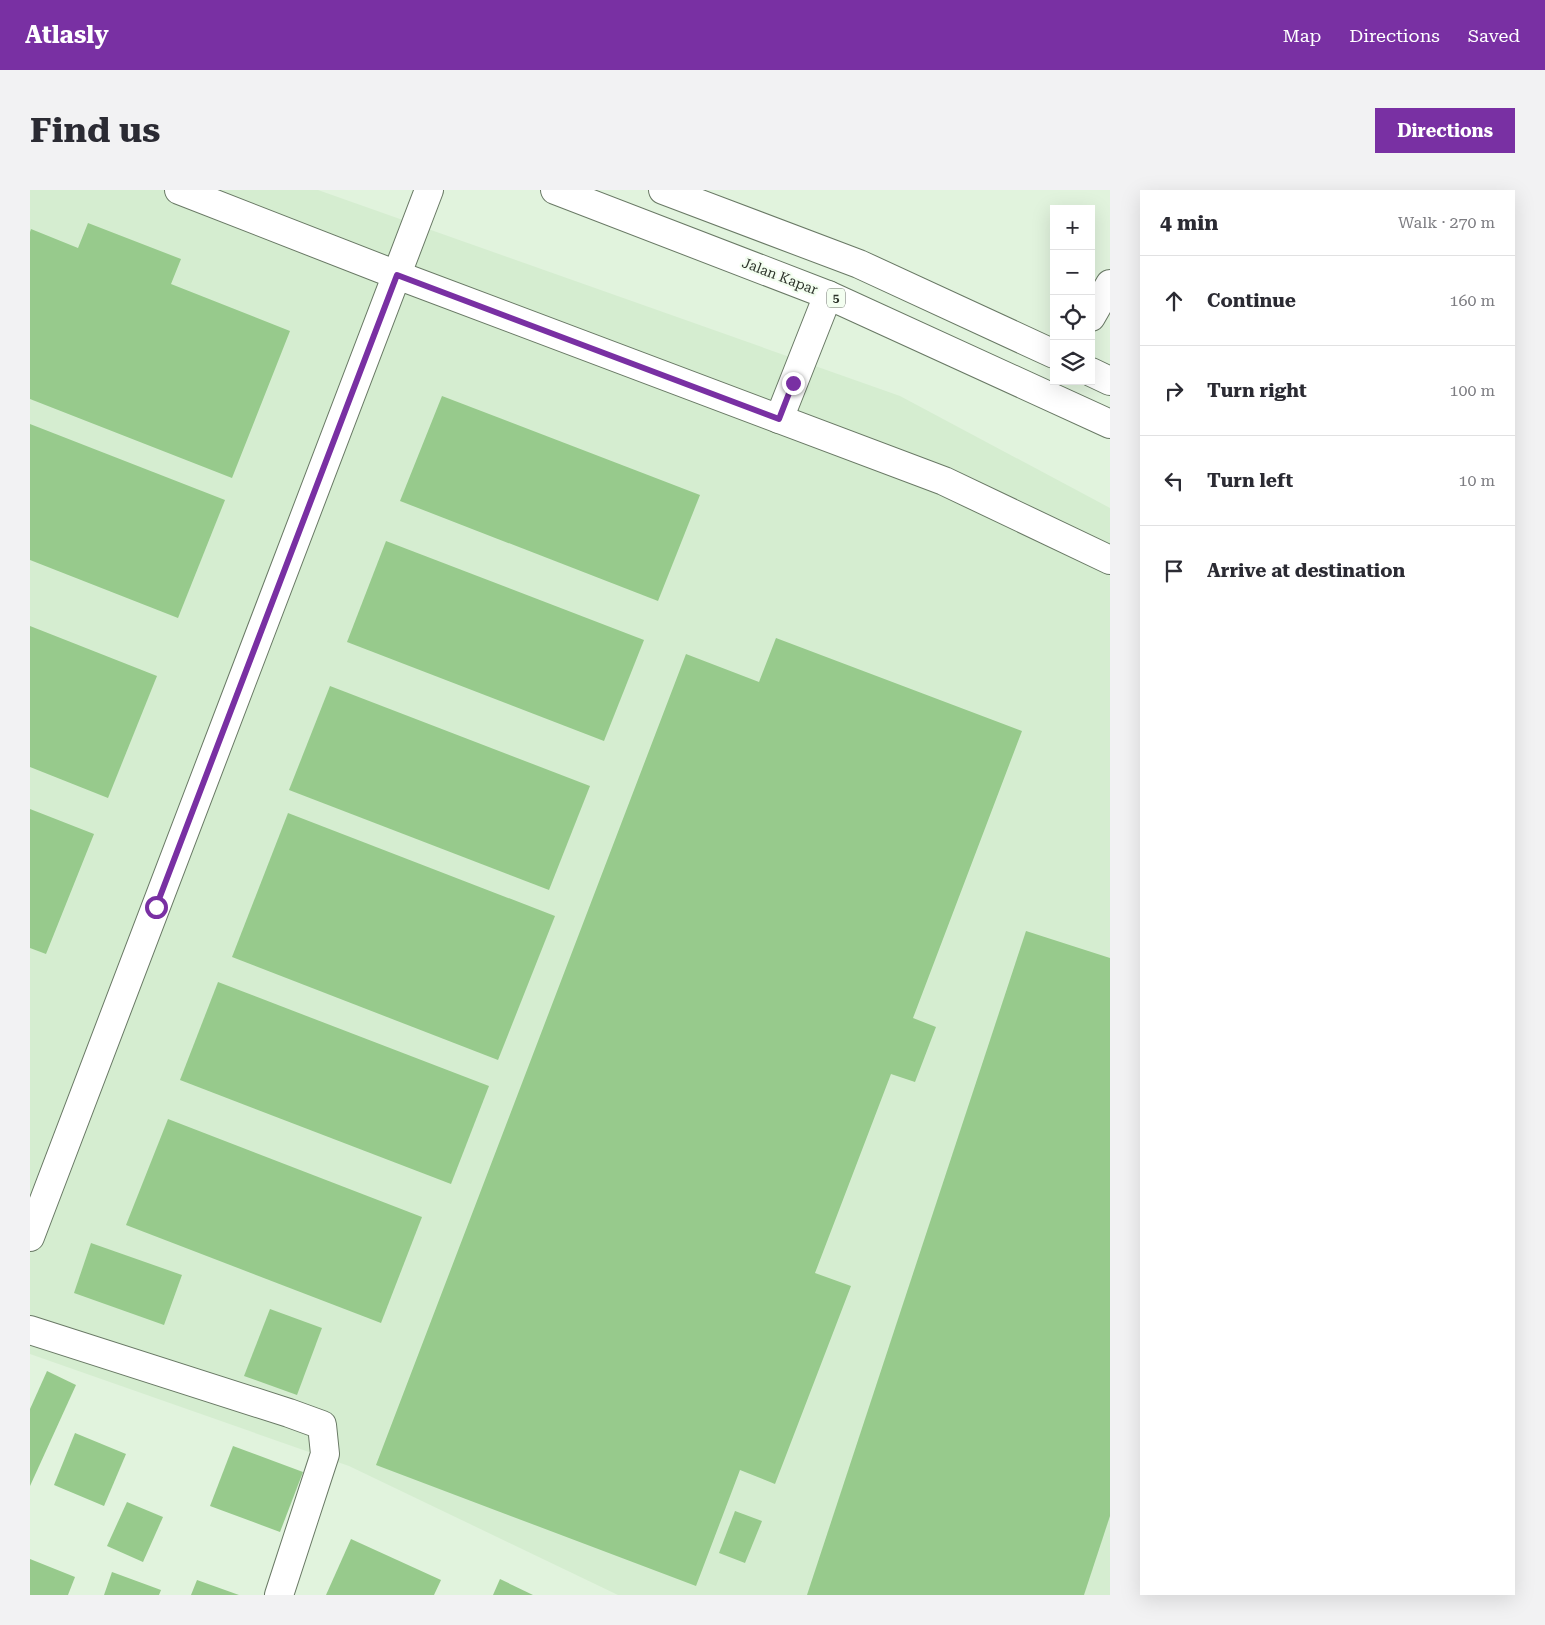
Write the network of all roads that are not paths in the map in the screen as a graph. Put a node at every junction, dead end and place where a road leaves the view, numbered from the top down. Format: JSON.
{"nodes":[{"id":1,"x":179,"y":190,"type":"edge"},
{"id":2,"x":430,"y":190,"type":"edge"},
{"id":3,"x":555,"y":190,"type":"edge"},
{"id":4,"x":663,"y":190,"type":"edge"},
{"id":5,"x":397,"y":275,"type":"junction"},
{"id":6,"x":1110,"y":284,"type":"edge"},
{"id":7,"x":828,"y":294,"type":"junction"},
{"id":8,"x":1095,"y":310,"type":"edge"},
{"id":9,"x":1050,"y":352,"type":"edge"},
{"id":10,"x":1095,"y":374,"type":"edge"},
{"id":11,"x":1110,"y":381,"type":"edge"},
{"id":12,"x":779,"y":419,"type":"junction"},
{"id":13,"x":1110,"y":424,"type":"edge"},
{"id":14,"x":1110,"y":560,"type":"edge"},
{"id":15,"x":30,"y":1238,"type":"edge"},
{"id":16,"x":30,"y":1330,"type":"edge"},
{"id":17,"x":279,"y":1595,"type":"edge"}],
"edges":[{"from":1,"to":5,"type":"main road"},
{"from":2,"to":5,"type":"main road"},
{"from":3,"to":7,"type":"main road","name":"Jalan Kapar","number":"5"},
{"from":4,"to":9,"type":"main road"},
{"from":5,"to":12,"type":"main road"},
{"from":5,"to":15,"type":"main road"},
{"from":6,"to":8,"type":"main road"},
{"from":7,"to":12,"type":"main road"},
{"from":7,"to":13,"type":"main road","name":"Jalan Kapar","number":"5"},
{"from":10,"to":11,"type":"main road"},
{"from":12,"to":14,"type":"main road"},
{"from":16,"to":17,"type":"main road"}]}
